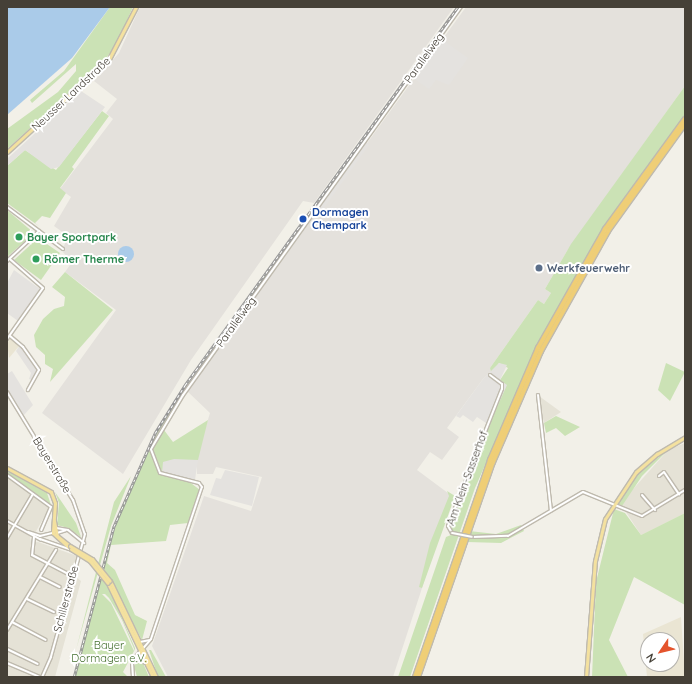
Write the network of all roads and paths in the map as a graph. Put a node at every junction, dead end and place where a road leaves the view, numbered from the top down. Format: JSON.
{"nodes":[{"id":1,"x":136,"y":7,"type":"edge"},
{"id":2,"x":461,"y":7,"type":"edge"},
{"id":3,"x":685,"y":119,"type":"edge"},
{"id":4,"x":685,"y":124,"type":"edge"},
{"id":5,"x":7,"y":152,"type":"edge"},
{"id":6,"x":7,"y":206,"type":"edge"},
{"id":7,"x":39,"y":231,"type":"junction"},
{"id":8,"x":64,"y":249,"type":"dead end"},
{"id":9,"x":11,"y":260,"type":"junction"},
{"id":10,"x":7,"y":261,"type":"edge"},
{"id":11,"x":10,"y":336,"type":"junction"},
{"id":12,"x":7,"y":339,"type":"edge"},
{"id":13,"x":490,"y":375,"type":"dead end"},
{"id":14,"x":28,"y":390,"type":"dead end"},
{"id":15,"x":7,"y":392,"type":"edge"},
{"id":16,"x":538,"y":394,"type":"dead end"},
{"id":17,"x":685,"y":438,"type":"edge"},
{"id":18,"x":7,"y":468,"type":"edge"},
{"id":19,"x":7,"y":475,"type":"edge"},
{"id":20,"x":660,"y":476,"type":"dead end"},
{"id":21,"x":685,"y":490,"type":"edge"},
{"id":22,"x":33,"y":494,"type":"junction"},
{"id":23,"x":678,"y":494,"type":"junction"},
{"id":24,"x":642,"y":495,"type":"dead end"},
{"id":25,"x":613,"y":504,"type":"junction"},
{"id":26,"x":551,"y":510,"type":"junction"},
{"id":27,"x":655,"y":510,"type":"junction"},
{"id":28,"x":54,"y":517,"type":"junction"},
{"id":29,"x":7,"y":521,"type":"edge"},
{"id":30,"x":12,"y":524,"type":"junction"},
{"id":31,"x":54,"y":526,"type":"junction"},
{"id":32,"x":41,"y":530,"type":"dead end"},
{"id":33,"x":66,"y":530,"type":"junction"},
{"id":34,"x":25,"y":531,"type":"junction"},
{"id":35,"x":61,"y":531,"type":"junction"},
{"id":36,"x":54,"y":533,"type":"junction"},
{"id":37,"x":34,"y":536,"type":"junction"},
{"id":38,"x":7,"y":538,"type":"edge"},
{"id":39,"x":59,"y":538,"type":"junction"},
{"id":40,"x":40,"y":539,"type":"junction"},
{"id":41,"x":34,"y":542,"type":"junction"},
{"id":42,"x":84,"y":543,"type":"junction"},
{"id":43,"x":70,"y":548,"type":"junction"},
{"id":44,"x":56,"y":550,"type":"dead end"},
{"id":45,"x":48,"y":564,"type":"junction"},
{"id":46,"x":72,"y":576,"type":"junction"},
{"id":47,"x":40,"y":577,"type":"junction"},
{"id":48,"x":109,"y":582,"type":"junction"},
{"id":49,"x":60,"y":587,"type":"dead end"},
{"id":50,"x":27,"y":599,"type":"junction"},
{"id":51,"x":54,"y":612,"type":"dead end"},
{"id":52,"x":12,"y":622,"type":"junction"},
{"id":53,"x":7,"y":630,"type":"edge"},
{"id":54,"x":151,"y":639,"type":"junction"},
{"id":55,"x":46,"y":640,"type":"dead end"},
{"id":56,"x":139,"y":641,"type":"junction"},
{"id":57,"x":7,"y":650,"type":"edge"},
{"id":58,"x":141,"y":651,"type":"junction"},
{"id":59,"x":132,"y":661,"type":"junction"},
{"id":60,"x":7,"y":662,"type":"edge"},
{"id":61,"x":145,"y":663,"type":"junction"},
{"id":62,"x":38,"y":664,"type":"dead end"},
{"id":63,"x":41,"y":677,"type":"edge"},
{"id":64,"x":133,"y":677,"type":"edge"},
{"id":65,"x":153,"y":677,"type":"edge"},
{"id":66,"x":156,"y":677,"type":"edge"},
{"id":67,"x":415,"y":677,"type":"edge"},
{"id":68,"x":418,"y":677,"type":"edge"},
{"id":69,"x":586,"y":677,"type":"edge"}],
"edges":[{"from":1,"to":5,"type":"main road","name":"Neusser Landstraße"},
{"from":2,"to":54,"type":"street","name":"Parallelweg"},
{"from":3,"to":67,"type":"highway"},
{"from":4,"to":68,"type":"highway"},
{"from":6,"to":7,"type":"street"},
{"from":7,"to":8,"type":"street"},
{"from":7,"to":9,"type":"street"},
{"from":9,"to":10,"type":"street"},
{"from":9,"to":11,"type":"street"},
{"from":11,"to":12,"type":"street"},
{"from":11,"to":14,"type":"street"},
{"from":13,"to":26,"type":"street","name":"Am Klein-Sasserhof","bridge":true},
{"from":15,"to":42,"type":"street","name":"Bayerstraße"},
{"from":16,"to":26,"type":"street"},
{"from":17,"to":25,"type":"main road"},
{"from":18,"to":28,"type":"main road"},
{"from":19,"to":22,"type":"street"},
{"from":20,"to":23,"type":"street"},
{"from":21,"to":23,"type":"street"},
{"from":22,"to":30,"type":"street"},
{"from":22,"to":32,"type":"street"},
{"from":23,"to":27,"type":"street"},
{"from":24,"to":27,"type":"street"},
{"from":25,"to":26,"type":"street","name":"Am Klein-Sasserhof"},
{"from":25,"to":27,"type":"street"},
{"from":25,"to":69,"type":"main road"},
{"from":28,"to":31,"type":"main road"},
{"from":28,"to":36,"type":"main road"},
{"from":29,"to":30,"type":"street"},
{"from":30,"to":34,"type":"street"},
{"from":30,"to":38,"type":"street"},
{"from":31,"to":33,"type":"street"},
{"from":31,"to":36,"type":"main road"},
{"from":33,"to":35,"type":"street"},
{"from":33,"to":42,"type":"street"},
{"from":34,"to":36,"type":"street"},
{"from":34,"to":37,"type":"street"},
{"from":35,"to":36,"type":"street"},
{"from":35,"to":39,"type":"street"},
{"from":36,"to":39,"type":"main road"},
{"from":36,"to":43,"type":"main road"},
{"from":37,"to":40,"type":"street"},
{"from":37,"to":41,"type":"street"},
{"from":39,"to":43,"type":"main road"},
{"from":40,"to":41,"type":"street"},
{"from":40,"to":43,"type":"street"},
{"from":41,"to":45,"type":"street"},
{"from":42,"to":46,"type":"street","name":"Schillerstraße"},
{"from":43,"to":48,"type":"main road","bridge":true},
{"from":44,"to":45,"type":"street"},
{"from":45,"to":46,"type":"street"},
{"from":45,"to":47,"type":"street"},
{"from":46,"to":63,"type":"street","name":"Schillerstraße"},
{"from":47,"to":49,"type":"street"},
{"from":47,"to":50,"type":"street"},
{"from":48,"to":56,"type":"main road"},
{"from":48,"to":58,"type":"main road"},
{"from":50,"to":51,"type":"street"},
{"from":50,"to":52,"type":"street"},
{"from":52,"to":53,"type":"street"},
{"from":52,"to":55,"type":"street"},
{"from":54,"to":56,"type":"street"},
{"from":54,"to":58,"type":"street","name":"Parallelweg"},
{"from":56,"to":58,"type":"main road"},
{"from":57,"to":62,"type":"street"},
{"from":58,"to":59,"type":"street","name":"Parallelweg"},
{"from":58,"to":61,"type":"main road"},
{"from":58,"to":66,"type":"main road"},
{"from":59,"to":61,"type":"street"},
{"from":59,"to":64,"type":"street"},
{"from":60,"to":63,"type":"street"},
{"from":61,"to":65,"type":"main road"}]}
